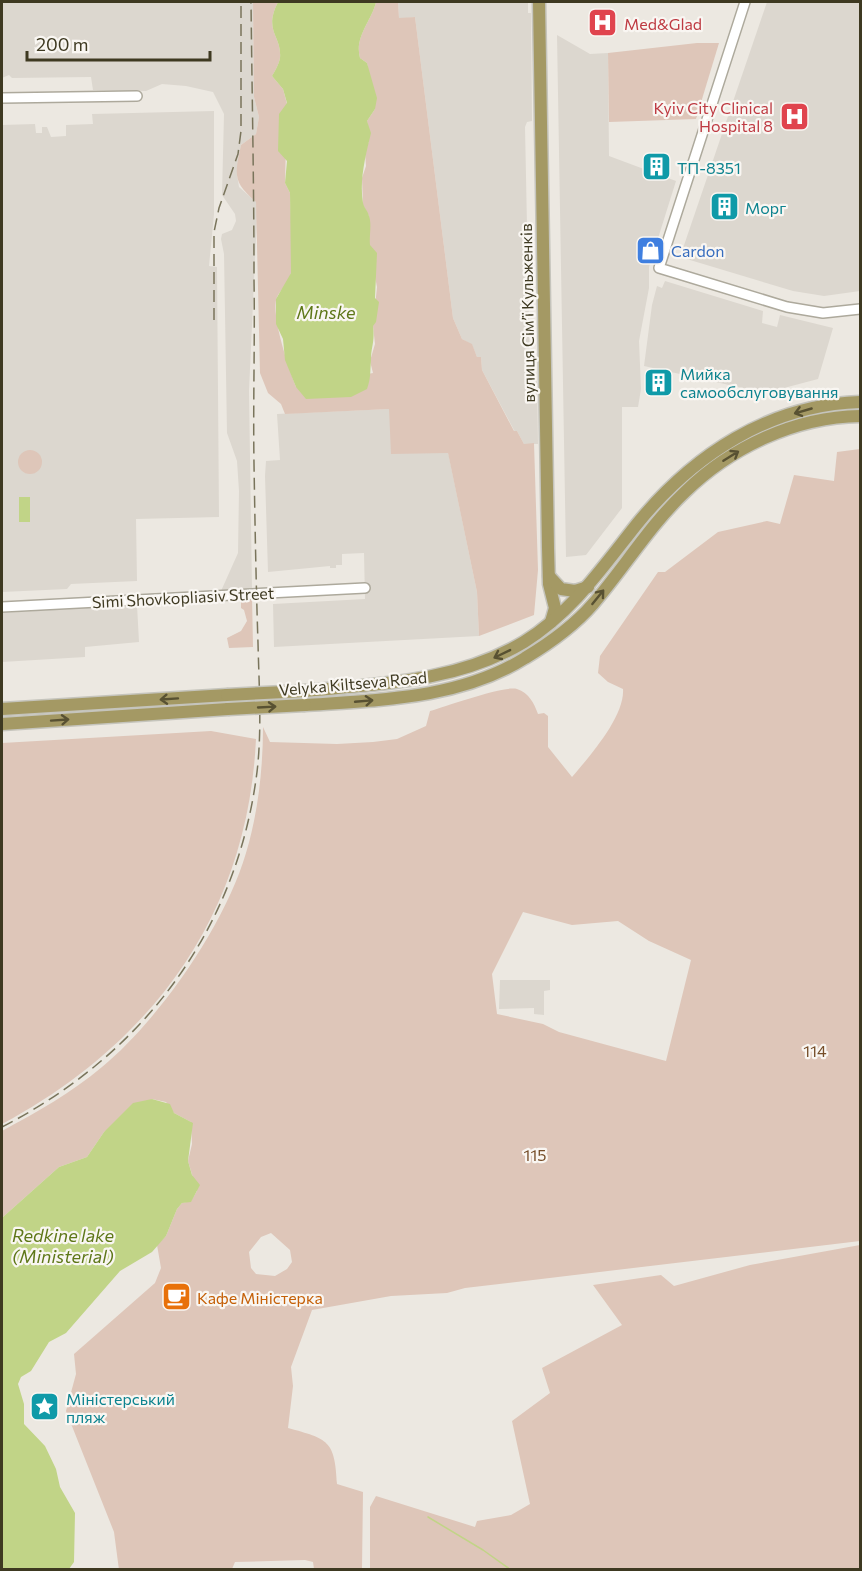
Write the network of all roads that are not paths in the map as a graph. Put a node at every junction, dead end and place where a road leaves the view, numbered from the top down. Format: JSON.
{"nodes":[{"id":1,"x":539,"y":2,"type":"edge"},
{"id":2,"x":745,"y":2,"type":"edge"},
{"id":3,"x":137,"y":96,"type":"dead end"},
{"id":4,"x":2,"y":98,"type":"edge"},
{"id":5,"x":861,"y":309,"type":"edge"},
{"id":6,"x":861,"y":402,"type":"edge"},
{"id":7,"x":861,"y":416,"type":"edge"},
{"id":8,"x":548,"y":576,"type":"junction"},
{"id":9,"x":588,"y":587,"type":"junction"},
{"id":10,"x":365,"y":588,"type":"dead end"},
{"id":11,"x":2,"y":607,"type":"edge"},
{"id":12,"x":551,"y":622,"type":"junction"},
{"id":13,"x":2,"y":709,"type":"edge"},
{"id":14,"x":2,"y":724,"type":"edge"}],
"edges":[{"from":1,"to":8,"type":"main road","name":"вулиця Сімʼї Кульженків"},
{"from":2,"to":5,"type":"street"},
{"from":3,"to":4,"type":"street"},
{"from":6,"to":9,"type":"main road","one_way":true},
{"from":14,"to":7,"type":"main road","name":"Velyka Kiltseva Road","one_way":true,"bridge":true},
{"from":8,"to":9,"type":"main road"},
{"from":8,"to":12,"type":"main road","name":"вулиця Сімʼї Кульженків"},
{"from":9,"to":12,"type":"main road","name":"Velyka Kiltseva Road"},
{"from":10,"to":11,"type":"street","name":"Simi Shovkopliasiv Street"},
{"from":12,"to":13,"type":"main road","name":"Velyka Kiltseva Road","one_way":true,"bridge":true}]}
